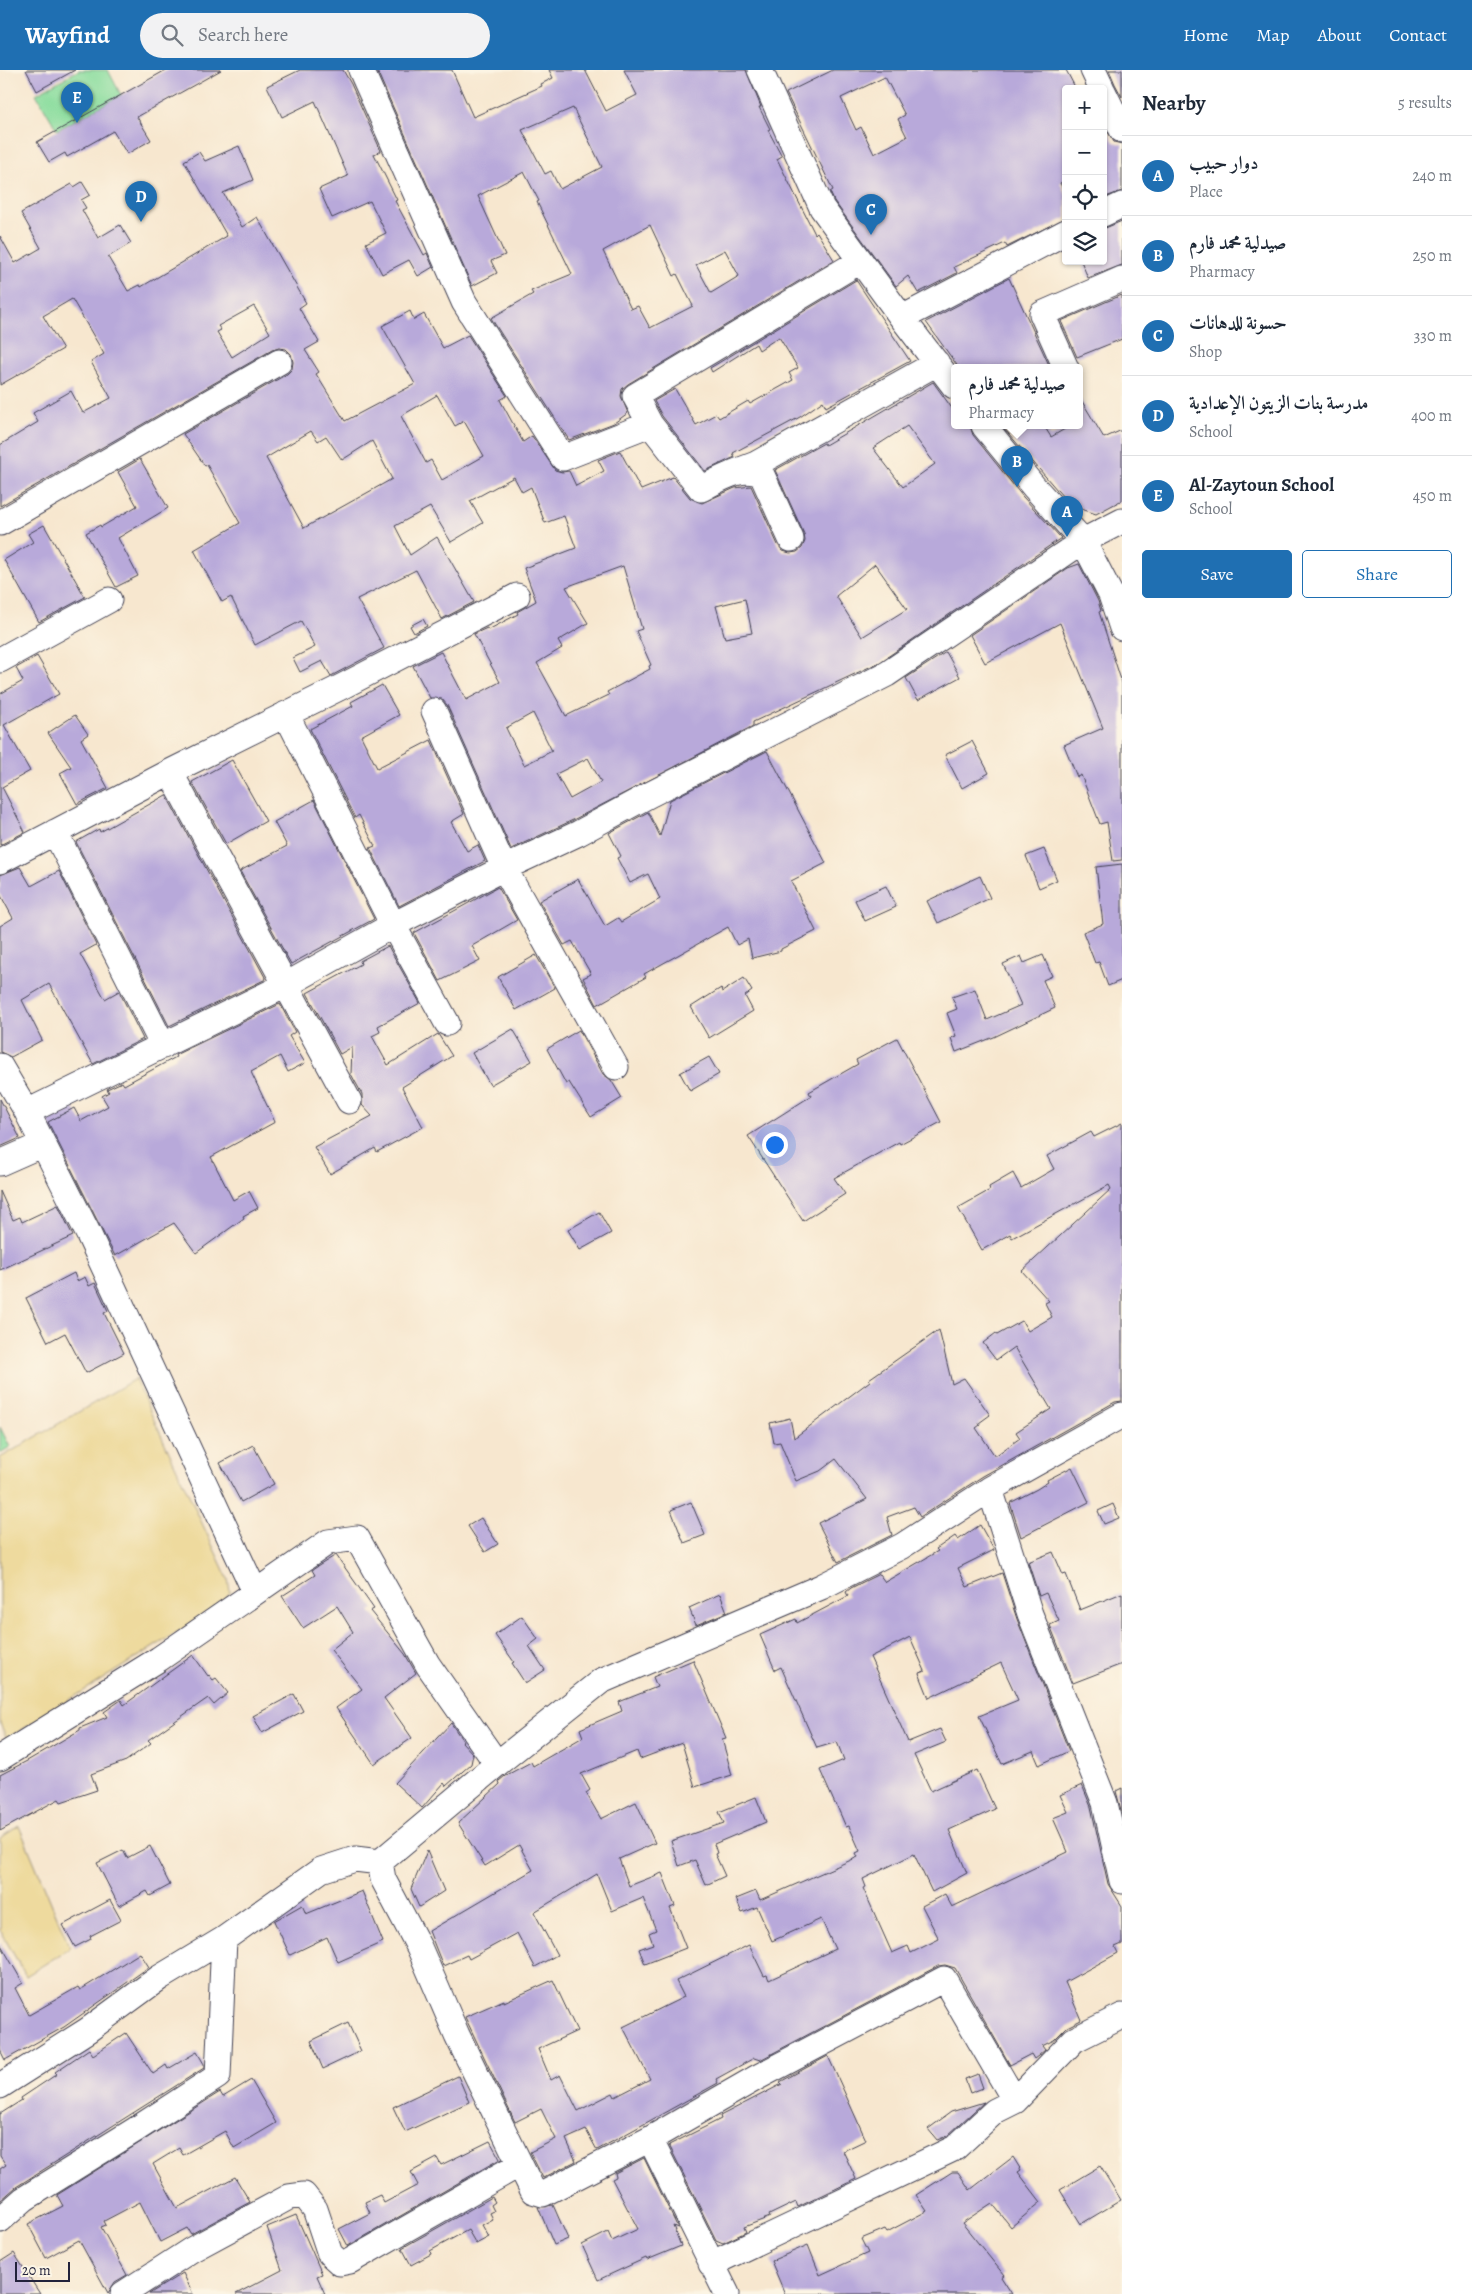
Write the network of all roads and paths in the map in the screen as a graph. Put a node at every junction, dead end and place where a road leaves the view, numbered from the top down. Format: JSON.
{"nodes":[{"id":1,"x":361,"y":70,"type":"edge"},
{"id":2,"x":760,"y":70,"type":"edge"},
{"id":3,"x":1093,"y":70,"type":"edge"},
{"id":4,"x":1100,"y":85,"type":"edge"},
{"id":5,"x":1107,"y":98,"type":"edge"},
{"id":6,"x":1122,"y":130,"type":"edge"},
{"id":7,"x":1122,"y":205,"type":"edge"},
{"id":8,"x":1107,"y":212,"type":"edge"},
{"id":9,"x":1062,"y":234,"type":"edge"},
{"id":10,"x":860,"y":261,"type":"junction"},
{"id":11,"x":1122,"y":279,"type":"edge"},
{"id":12,"x":902,"y":318,"type":"junction"},
{"id":13,"x":279,"y":362,"type":"dead end"},
{"id":14,"x":938,"y":363,"type":"junction"},
{"id":15,"x":1064,"y":364,"type":"edge"},
{"id":16,"x":951,"y":382,"type":"edge"},
{"id":17,"x":650,"y":424,"type":"junction"},
{"id":18,"x":986,"y":429,"type":"edge"},
{"id":19,"x":735,"y":472,"type":"junction"},
{"id":20,"x":1122,"y":521,"type":"edge"},
{"id":21,"x":0,"y":523,"type":"edge"},
{"id":22,"x":791,"y":539,"type":"dead end"},
{"id":23,"x":1083,"y":541,"type":"junction"},
{"id":24,"x":517,"y":596,"type":"dead end"},
{"id":25,"x":109,"y":600,"type":"dead end"},
{"id":26,"x":1122,"y":628,"type":"edge"},
{"id":27,"x":0,"y":660,"type":"edge"},
{"id":28,"x":434,"y":712,"type":"dead end"},
{"id":29,"x":286,"y":714,"type":"junction"},
{"id":30,"x":170,"y":772,"type":"junction"},
{"id":31,"x":54,"y":832,"type":"junction"},
{"id":32,"x":0,"y":861,"type":"edge"},
{"id":33,"x":504,"y":868,"type":"junction"},
{"id":34,"x":393,"y":925,"type":"junction"},
{"id":35,"x":286,"y":985,"type":"junction"},
{"id":36,"x":447,"y":1023,"type":"dead end"},
{"id":37,"x":163,"y":1046,"type":"junction"},
{"id":38,"x":0,"y":1066,"type":"edge"},
{"id":39,"x":616,"y":1067,"type":"dead end"},
{"id":40,"x":349,"y":1101,"type":"dead end"},
{"id":41,"x":27,"y":1112,"type":"junction"},
{"id":42,"x":43,"y":1144,"type":"junction"},
{"id":43,"x":0,"y":1163,"type":"edge"},
{"id":44,"x":1122,"y":1414,"type":"edge"},
{"id":45,"x":990,"y":1489,"type":"junction"},
{"id":46,"x":255,"y":1592,"type":"junction"},
{"id":47,"x":0,"y":1758,"type":"edge"},
{"id":48,"x":497,"y":1764,"type":"junction"},
{"id":49,"x":1117,"y":1840,"type":"edge"},
{"id":50,"x":380,"y":1862,"type":"junction"},
{"id":51,"x":1122,"y":1881,"type":"edge"},
{"id":52,"x":224,"y":1939,"type":"junction"},
{"id":53,"x":1122,"y":2016,"type":"edge"},
{"id":54,"x":0,"y":2086,"type":"edge"},
{"id":55,"x":1015,"y":2100,"type":"junction"},
{"id":56,"x":650,"y":2140,"type":"junction"},
{"id":57,"x":520,"y":2164,"type":"junction"},
{"id":58,"x":0,"y":2220,"type":"edge"},
{"id":59,"x":711,"y":2264,"type":"junction"},
{"id":60,"x":123,"y":2294,"type":"edge"},
{"id":61,"x":727,"y":2294,"type":"edge"}],
"edges":[{"from":1,"to":17,"type":"street"},
{"from":2,"to":10,"type":"street"},
{"from":3,"to":4,"type":"street"},
{"from":5,"to":6,"type":"street"},
{"from":7,"to":8,"type":"street"},
{"from":9,"to":12,"type":"street"},
{"from":10,"to":12,"type":"street"},
{"from":10,"to":17,"type":"street"},
{"from":11,"to":15,"type":"street"},
{"from":12,"to":14,"type":"street"},
{"from":13,"to":21,"type":"street"},
{"from":14,"to":16,"type":"street"},
{"from":14,"to":19,"type":"street"},
{"from":17,"to":19,"type":"street"},
{"from":18,"to":23,"type":"street"},
{"from":19,"to":22,"type":"street"},
{"from":20,"to":23,"type":"street"},
{"from":23,"to":26,"type":"street"},
{"from":23,"to":33,"type":"street"},
{"from":24,"to":29,"type":"street"},
{"from":25,"to":27,"type":"street"},
{"from":28,"to":33,"type":"street"},
{"from":29,"to":30,"type":"street"},
{"from":29,"to":34,"type":"street"},
{"from":30,"to":31,"type":"street"},
{"from":30,"to":35,"type":"street"},
{"from":31,"to":32,"type":"street"},
{"from":31,"to":37,"type":"street"},
{"from":33,"to":34,"type":"street"},
{"from":33,"to":39,"type":"street"},
{"from":34,"to":35,"type":"street"},
{"from":34,"to":36,"type":"street"},
{"from":35,"to":37,"type":"street"},
{"from":35,"to":40,"type":"street"},
{"from":37,"to":41,"type":"street"},
{"from":38,"to":41,"type":"street"},
{"from":41,"to":42,"type":"street"},
{"from":42,"to":43,"type":"street"},
{"from":42,"to":46,"type":"street"},
{"from":44,"to":45,"type":"street"},
{"from":45,"to":48,"type":"street"},
{"from":45,"to":49,"type":"street"},
{"from":46,"to":47,"type":"street"},
{"from":46,"to":48,"type":"street"},
{"from":48,"to":50,"type":"street"},
{"from":49,"to":51,"type":"street"},
{"from":50,"to":52,"type":"street"},
{"from":50,"to":57,"type":"street"},
{"from":52,"to":54,"type":"street"},
{"from":52,"to":58,"type":"street"},
{"from":53,"to":55,"type":"street"},
{"from":55,"to":56,"type":"street"},
{"from":55,"to":59,"type":"street"},
{"from":56,"to":57,"type":"street"},
{"from":56,"to":59,"type":"street"},
{"from":57,"to":60,"type":"street"},
{"from":59,"to":61,"type":"street"}]}
